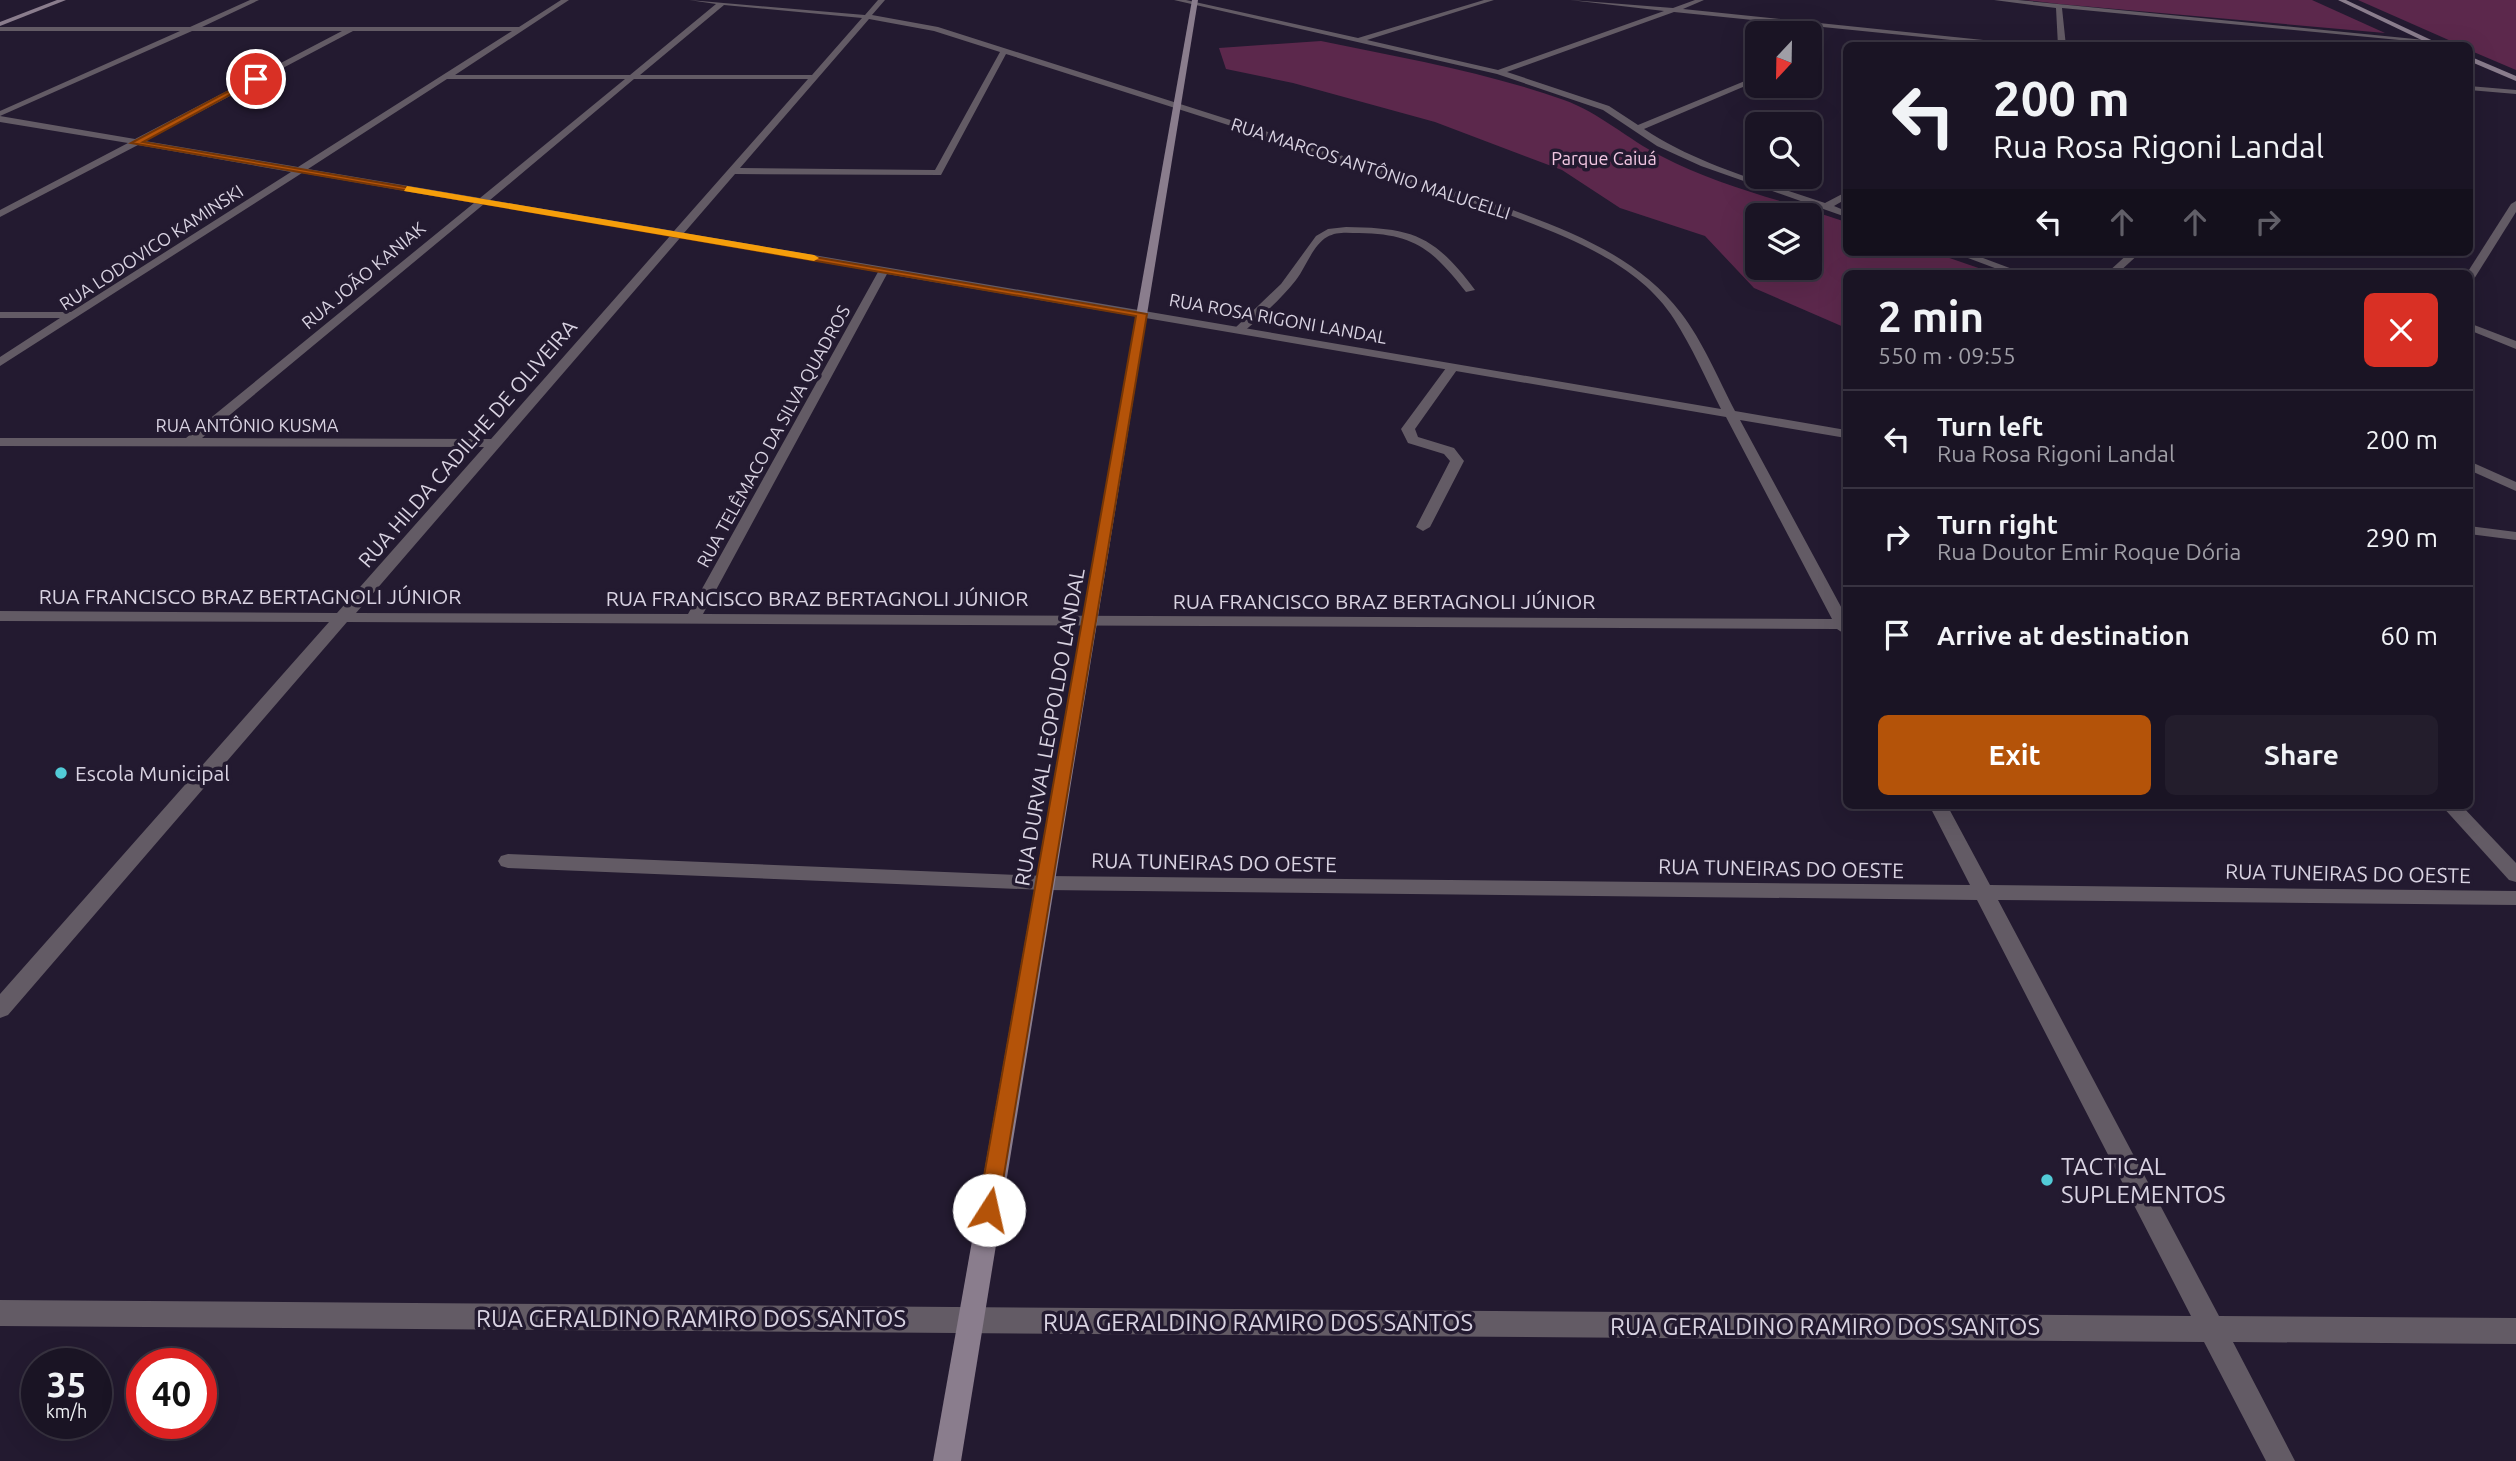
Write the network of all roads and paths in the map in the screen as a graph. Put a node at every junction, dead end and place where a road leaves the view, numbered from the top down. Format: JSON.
{"nodes":[{"id":1,"x":63,"y":0,"type":"edge"},
{"id":2,"x":256,"y":0,"type":"edge"},
{"id":3,"x":566,"y":0,"type":"edge"},
{"id":4,"x":692,"y":0,"type":"edge"},
{"id":5,"x":882,"y":0,"type":"edge"},
{"id":6,"x":1491,"y":0,"type":"edge"},
{"id":7,"x":1573,"y":0,"type":"edge"},
{"id":8,"x":1701,"y":0,"type":"edge"},
{"id":9,"x":1997,"y":0,"type":"edge"},
{"id":10,"x":2341,"y":0,"type":"edge"},
{"id":11,"x":1189,"y":1,"type":"edge"},
{"id":12,"x":722,"y":3,"type":"junction"},
{"id":13,"x":2059,"y":8,"type":"junction"},
{"id":14,"x":1673,"y":10,"type":"junction"},
{"id":15,"x":867,"y":17,"type":"junction"},
{"id":16,"x":0,"y":24,"type":"edge"},
{"id":17,"x":0,"y":29,"type":"edge"},
{"id":18,"x":190,"y":29,"type":"junction"},
{"id":19,"x":352,"y":29,"type":"junction"},
{"id":20,"x":521,"y":29,"type":"junction"},
{"id":21,"x":1357,"y":41,"type":"junction"},
{"id":22,"x":2431,"y":41,"type":"joint"},
{"id":23,"x":1997,"y":42,"type":"edge"},
{"id":24,"x":2062,"y":42,"type":"edge"},
{"id":25,"x":1004,"y":51,"type":"junction"},
{"id":26,"x":2473,"y":60,"type":"edge"},
{"id":27,"x":1499,"y":72,"type":"junction"},
{"id":28,"x":446,"y":77,"type":"junction"},
{"id":29,"x":631,"y":77,"type":"junction"},
{"id":30,"x":815,"y":77,"type":"junction"},
{"id":31,"x":2516,"y":79,"type":"edge"},
{"id":32,"x":1745,"y":83,"type":"edge"},
{"id":33,"x":2473,"y":88,"type":"edge"},
{"id":34,"x":2516,"y":92,"type":"edge"},
{"id":35,"x":1177,"y":106,"type":"junction"},
{"id":36,"x":0,"y":114,"type":"edge"},
{"id":37,"x":0,"y":120,"type":"edge"},
{"id":38,"x":1637,"y":129,"type":"junction"},
{"id":39,"x":135,"y":143,"type":"junction"},
{"id":40,"x":299,"y":171,"type":"junction"},
{"id":41,"x":732,"y":171,"type":"junction"},
{"id":42,"x":1843,"y":197,"type":"edge"},
{"id":43,"x":479,"y":201,"type":"junction"},
{"id":44,"x":2516,"y":204,"type":"edge"},
{"id":45,"x":1826,"y":207,"type":"junction"},
{"id":46,"x":1843,"y":213,"type":"edge"},
{"id":47,"x":0,"y":214,"type":"edge"},
{"id":48,"x":677,"y":235,"type":"junction"},
{"id":49,"x":1969,"y":256,"type":"edge"},
{"id":50,"x":2131,"y":256,"type":"edge"},
{"id":51,"x":884,"y":270,"type":"junction"},
{"id":52,"x":2009,"y":270,"type":"edge"},
{"id":53,"x":2115,"y":270,"type":"edge"},
{"id":54,"x":2473,"y":273,"type":"edge"},
{"id":55,"x":1470,"y":289,"type":"dead end"},
{"id":56,"x":1142,"y":314,"type":"junction"},
{"id":57,"x":0,"y":315,"type":"edge"},
{"id":58,"x":74,"y":315,"type":"junction"},
{"id":59,"x":2473,"y":328,"type":"edge"},
{"id":60,"x":1238,"y":331,"type":"junction"},
{"id":61,"x":2516,"y":345,"type":"edge"},
{"id":62,"x":0,"y":362,"type":"edge"},
{"id":63,"x":1453,"y":367,"type":"junction"},
{"id":64,"x":1733,"y":415,"type":"junction"},
{"id":65,"x":1843,"y":433,"type":"edge"},
{"id":66,"x":0,"y":442,"type":"edge"},
{"id":67,"x":190,"y":442,"type":"junction"},
{"id":68,"x":495,"y":443,"type":"junction"},
{"id":69,"x":2473,"y":467,"type":"edge"},
{"id":70,"x":2516,"y":487,"type":"edge"},
{"id":71,"x":1423,"y":527,"type":"dead end"},
{"id":72,"x":2473,"y":531,"type":"edge"},
{"id":73,"x":2516,"y":536,"type":"edge"},
{"id":74,"x":0,"y":616,"type":"edge"},
{"id":75,"x":342,"y":618,"type":"junction"},
{"id":76,"x":693,"y":619,"type":"junction"},
{"id":77,"x":1090,"y":621,"type":"junction"},
{"id":78,"x":1843,"y":623,"type":"edge"},
{"id":79,"x":1843,"y":627,"type":"edge"},
{"id":80,"x":1940,"y":809,"type":"edge"},
{"id":81,"x":2454,"y":809,"type":"edge"},
{"id":82,"x":508,"y":861,"type":"dead end"},
{"id":83,"x":2516,"y":875,"type":"edge"},
{"id":84,"x":1045,"y":883,"type":"junction"},
{"id":85,"x":1984,"y":893,"type":"junction"},
{"id":86,"x":2516,"y":898,"type":"edge"},
{"id":87,"x":0,"y":1009,"type":"edge"},
{"id":88,"x":0,"y":1313,"type":"edge"},
{"id":89,"x":971,"y":1319,"type":"junction"},
{"id":90,"x":2211,"y":1329,"type":"junction"},
{"id":91,"x":2516,"y":1331,"type":"edge"},
{"id":92,"x":947,"y":1461,"type":"edge"},
{"id":93,"x":2281,"y":1461,"type":"edge"}],
"edges":[{"from":1,"to":16,"type":"street"},
{"from":2,"to":18,"type":"street"},
{"from":3,"to":20,"type":"street","name":"RUA LODOVICO KAMINSKI"},
{"from":4,"to":12,"type":"street","name":"RUA MARCOS ANTÔNIO MALUCELLI"},
{"from":5,"to":15,"type":"street","name":"RUA HILDA CADILHE DE OLIVEIRA"},
{"from":6,"to":21,"type":"street"},
{"from":7,"to":14,"type":"street"},
{"from":8,"to":14,"type":"street"},
{"from":9,"to":13,"type":"street"},
{"from":10,"to":22,"type":"street"},
{"from":11,"to":21,"type":"street"},
{"from":11,"to":35,"type":"street","name":"RUA DURVAL LEOPOLDO LANDAL"},
{"from":12,"to":15,"type":"street","name":"RUA MARCOS ANTÔNIO MALUCELLI"},
{"from":12,"to":29,"type":"street","name":"RUA JOÃO KANIAK"},
{"from":13,"to":22,"type":"street"},
{"from":13,"to":24,"type":"street"},
{"from":14,"to":23,"type":"street"},
{"from":14,"to":27,"type":"street"},
{"from":15,"to":25,"type":"street","name":"RUA MARCOS ANTÔNIO MALUCELLI"},
{"from":15,"to":30,"type":"street","name":"RUA HILDA CADILHE DE OLIVEIRA"},
{"from":17,"to":18,"type":"street"},
{"from":18,"to":19,"type":"street"},
{"from":18,"to":36,"type":"street"},
{"from":19,"to":20,"type":"street"},
{"from":19,"to":39,"type":"street"},
{"from":20,"to":28,"type":"street","name":"RUA LODOVICO KAMINSKI"},
{"from":21,"to":27,"type":"street"},
{"from":25,"to":35,"type":"street","name":"RUA MARCOS ANTÔNIO MALUCELLI"},
{"from":25,"to":41,"type":"street"},
{"from":26,"to":31,"type":"street"},
{"from":27,"to":38,"type":"street"},
{"from":28,"to":29,"type":"street"},
{"from":28,"to":40,"type":"street","name":"RUA LODOVICO KAMINSKI"},
{"from":29,"to":30,"type":"street"},
{"from":29,"to":43,"type":"street","name":"RUA JOÃO KANIAK"},
{"from":30,"to":41,"type":"street","name":"RUA HILDA CADILHE DE OLIVEIRA"},
{"from":32,"to":38,"type":"street"},
{"from":33,"to":34,"type":"street"},
{"from":35,"to":56,"type":"street","name":"RUA DURVAL LEOPOLDO LANDAL"},
{"from":35,"to":64,"type":"street","name":"RUA MARCOS ANTÔNIO MALUCELLI"},
{"from":37,"to":39,"type":"street","name":"RUA ROSA RIGONI LANDAL"},
{"from":38,"to":45,"type":"street"},
{"from":39,"to":40,"type":"street","name":"RUA ROSA RIGONI LANDAL"},
{"from":39,"to":47,"type":"street"},
{"from":40,"to":43,"type":"street","name":"RUA ROSA RIGONI LANDAL"},
{"from":40,"to":58,"type":"street","name":"RUA LODOVICO KAMINSKI"},
{"from":41,"to":48,"type":"street","name":"RUA HILDA CADILHE DE OLIVEIRA"},
{"from":42,"to":45,"type":"street"},
{"from":43,"to":48,"type":"street","name":"RUA ROSA RIGONI LANDAL"},
{"from":43,"to":67,"type":"street","name":"RUA JOÃO KANIAK"},
{"from":44,"to":54,"type":"street"},
{"from":45,"to":46,"type":"street"},
{"from":48,"to":51,"type":"street","name":"RUA ROSA RIGONI LANDAL"},
{"from":48,"to":68,"type":"street","name":"RUA HILDA CADILHE DE OLIVEIRA"},
{"from":49,"to":52,"type":"street"},
{"from":50,"to":53,"type":"street"},
{"from":51,"to":56,"type":"street","name":"RUA ROSA RIGONI LANDAL"},
{"from":51,"to":76,"type":"street","name":"RUA TELÊMACO DA SILVA QUADROS"},
{"from":55,"to":60,"type":"street"},
{"from":56,"to":60,"type":"street","name":"RUA ROSA RIGONI LANDAL"},
{"from":56,"to":77,"type":"street","name":"RUA DURVAL LEOPOLDO LANDAL"},
{"from":57,"to":58,"type":"street"},
{"from":58,"to":62,"type":"street","name":"RUA LODOVICO KAMINSKI"},
{"from":59,"to":61,"type":"street"},
{"from":60,"to":63,"type":"street","name":"RUA ROSA RIGONI LANDAL"},
{"from":63,"to":64,"type":"street","name":"RUA ROSA RIGONI LANDAL"},
{"from":63,"to":71,"type":"street"},
{"from":64,"to":65,"type":"street","name":"RUA ROSA RIGONI LANDAL"},
{"from":64,"to":78,"type":"street","name":"RUA MARCOS ANTÔNIO MALUCELLI"},
{"from":66,"to":67,"type":"street","name":"RUA ANTÔNIO KUSMA"},
{"from":67,"to":68,"type":"street","name":"RUA ANTÔNIO KUSMA"},
{"from":68,"to":75,"type":"street","name":"RUA HILDA CADILHE DE OLIVEIRA"},
{"from":69,"to":70,"type":"street"},
{"from":72,"to":73,"type":"street"},
{"from":74,"to":75,"type":"street","name":"RUA FRANCISCO BRAZ BERTAGNOLI JÚNIOR"},
{"from":75,"to":76,"type":"street","name":"RUA FRANCISCO BRAZ BERTAGNOLI JÚNIOR"},
{"from":75,"to":87,"type":"street","name":"RUA HILDA CADILHE DE OLIVEIRA"},
{"from":76,"to":77,"type":"street","name":"RUA FRANCISCO BRAZ BERTAGNOLI JÚNIOR"},
{"from":77,"to":79,"type":"street","name":"RUA FRANCISCO BRAZ BERTAGNOLI JÚNIOR"},
{"from":77,"to":84,"type":"street","name":"RUA DURVAL LEOPOLDO LANDAL"},
{"from":80,"to":85,"type":"street"},
{"from":81,"to":83,"type":"street"},
{"from":82,"to":84,"type":"street","name":"RUA TUNEIRAS DO OESTE"},
{"from":84,"to":85,"type":"street","name":"RUA TUNEIRAS DO OESTE"},
{"from":84,"to":89,"type":"street","name":"RUA DURVAL LEOPOLDO LANDAL"},
{"from":85,"to":86,"type":"street","name":"RUA TUNEIRAS DO OESTE"},
{"from":85,"to":90,"type":"street"},
{"from":88,"to":89,"type":"street","name":"RUA GERALDINO RAMIRO DOS SANTOS"},
{"from":89,"to":90,"type":"street","name":"RUA GERALDINO RAMIRO DOS SANTOS"},
{"from":89,"to":92,"type":"street","name":"RUA DURVAL LEOPOLDO LANDAL"},
{"from":90,"to":91,"type":"street","name":"RUA GERALDINO RAMIRO DOS SANTOS"},
{"from":90,"to":93,"type":"street"}]}
